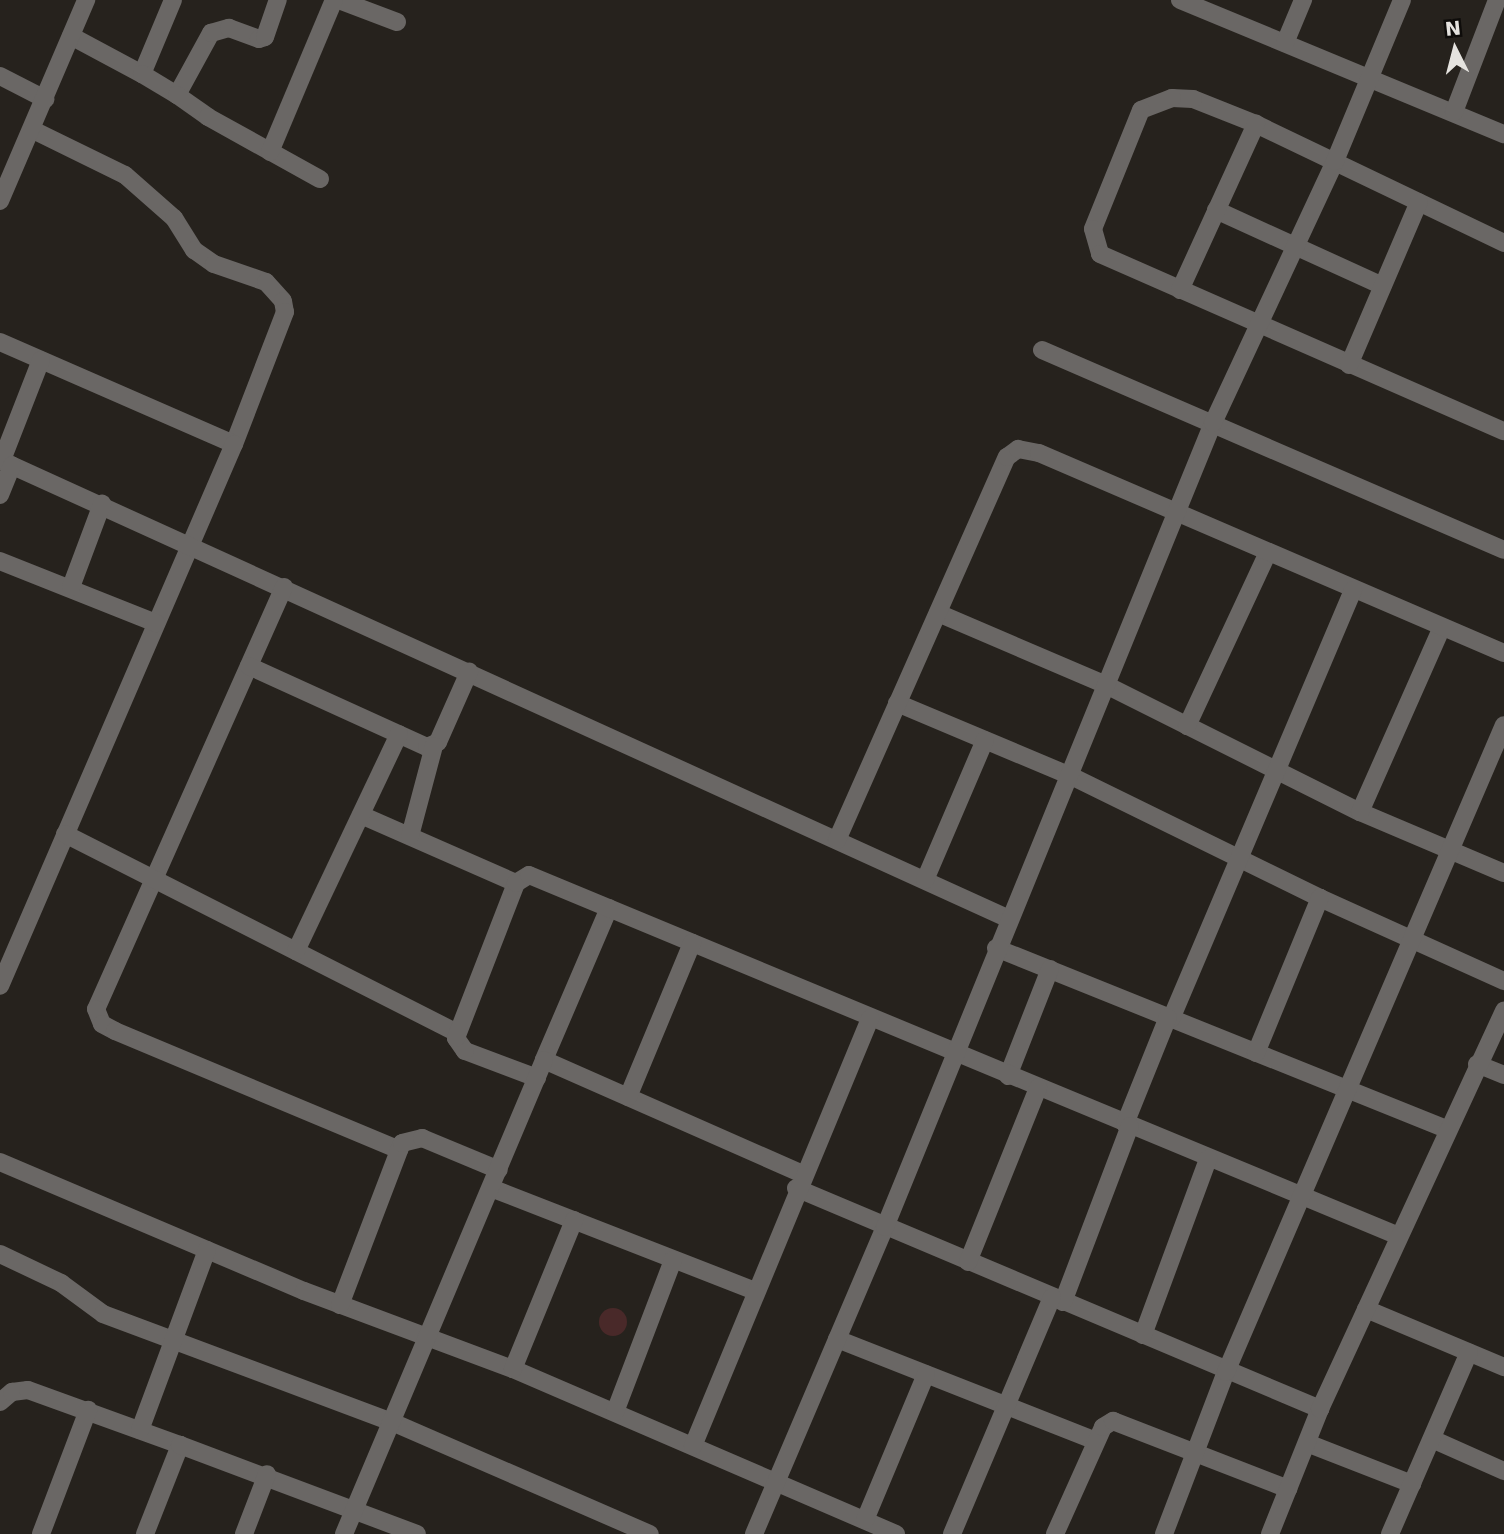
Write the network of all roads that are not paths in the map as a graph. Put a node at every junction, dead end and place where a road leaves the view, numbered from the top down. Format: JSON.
{"nodes":[{"id":1,"x":86,"y":0,"type":"edge"},
{"id":2,"x":173,"y":0,"type":"edge"},
{"id":3,"x":278,"y":0,"type":"edge"},
{"id":4,"x":334,"y":0,"type":"edge"},
{"id":5,"x":340,"y":0,"type":"edge"},
{"id":6,"x":1180,"y":0,"type":"edge"},
{"id":7,"x":1303,"y":0,"type":"edge"},
{"id":8,"x":1402,"y":0,"type":"edge"},
{"id":9,"x":1497,"y":0,"type":"edge"},
{"id":10,"x":397,"y":22,"type":"dead end"},
{"id":11,"x":71,"y":36,"type":"junction"},
{"id":12,"x":1285,"y":43,"type":"junction"},
{"id":13,"x":142,"y":74,"type":"junction"},
{"id":14,"x":0,"y":76,"type":"edge"},
{"id":15,"x":1371,"y":79,"type":"junction"},
{"id":16,"x":177,"y":95,"type":"junction"},
{"id":17,"x":45,"y":99,"type":"junction"},
{"id":18,"x":1454,"y":112,"type":"junction"},
{"id":19,"x":1256,"y":124,"type":"junction"},
{"id":20,"x":33,"y":130,"type":"junction"},
{"id":21,"x":1504,"y":134,"type":"edge"},
{"id":22,"x":270,"y":152,"type":"junction"},
{"id":23,"x":1335,"y":162,"type":"junction"},
{"id":24,"x":5,"y":176,"type":"edge"},
{"id":25,"x":320,"y":178,"type":"dead end"},
{"id":26,"x":0,"y":201,"type":"edge"},
{"id":27,"x":1419,"y":202,"type":"junction"},
{"id":28,"x":1216,"y":210,"type":"junction"},
{"id":29,"x":1503,"y":238,"type":"edge"},
{"id":30,"x":1295,"y":246,"type":"junction"},
{"id":31,"x":1383,"y":286,"type":"junction"},
{"id":32,"x":1180,"y":290,"type":"junction"},
{"id":33,"x":1259,"y":326,"type":"junction"},
{"id":34,"x":0,"y":342,"type":"edge"},
{"id":35,"x":1042,"y":350,"type":"dead end"},
{"id":36,"x":41,"y":360,"type":"junction"},
{"id":37,"x":1349,"y":365,"type":"junction"},
{"id":38,"x":1213,"y":424,"type":"junction"},
{"id":39,"x":1504,"y":431,"type":"edge"},
{"id":40,"x":234,"y":444,"type":"junction"},
{"id":41,"x":5,"y":462,"type":"edge"},
{"id":42,"x":0,"y":495,"type":"edge"},
{"id":43,"x":102,"y":505,"type":"junction"},
{"id":44,"x":1177,"y":511,"type":"junction"},
{"id":45,"x":190,"y":544,"type":"junction"},
{"id":46,"x":1504,"y":550,"type":"edge"},
{"id":47,"x":1268,"y":552,"type":"junction"},
{"id":48,"x":0,"y":561,"type":"edge"},
{"id":49,"x":71,"y":587,"type":"junction"},
{"id":50,"x":284,"y":587,"type":"junction"},
{"id":51,"x":1353,"y":590,"type":"junction"},
{"id":52,"x":938,"y":613,"type":"junction"},
{"id":53,"x":156,"y":623,"type":"junction"},
{"id":54,"x":1442,"y":627,"type":"junction"},
{"id":55,"x":1504,"y":653,"type":"edge"},
{"id":56,"x":249,"y":666,"type":"junction"},
{"id":57,"x":469,"y":671,"type":"junction"},
{"id":58,"x":1106,"y":685,"type":"junction"},
{"id":59,"x":897,"y":703,"type":"junction"},
{"id":60,"x":1187,"y":726,"type":"junction"},
{"id":61,"x":399,"y":734,"type":"junction"},
{"id":62,"x":1502,"y":735,"type":"edge"},
{"id":63,"x":985,"y":740,"type":"junction"},
{"id":64,"x":434,"y":746,"type":"junction"},
{"id":65,"x":1277,"y":772,"type":"junction"},
{"id":66,"x":1071,"y":776,"type":"junction"},
{"id":67,"x":1360,"y":812,"type":"junction"},
{"id":68,"x":361,"y":815,"type":"junction"},
{"id":69,"x":65,"y":834,"type":"junction"},
{"id":70,"x":410,"y":835,"type":"junction"},
{"id":71,"x":837,"y":840,"type":"junction"},
{"id":72,"x":1452,"y":849,"type":"junction"},
{"id":73,"x":1240,"y":860,"type":"junction"},
{"id":74,"x":1504,"y":873,"type":"edge"},
{"id":75,"x":154,"y":879,"type":"junction"},
{"id":76,"x":925,"y":880,"type":"junction"},
{"id":77,"x":516,"y":883,"type":"junction"},
{"id":78,"x":1320,"y":898,"type":"junction"},
{"id":79,"x":609,"y":908,"type":"junction"},
{"id":80,"x":1009,"y":919,"type":"junction"},
{"id":81,"x":1412,"y":939,"type":"junction"},
{"id":82,"x":692,"y":943,"type":"junction"},
{"id":83,"x":996,"y":948,"type":"junction"},
{"id":84,"x":296,"y":951,"type":"junction"},
{"id":85,"x":1050,"y":969,"type":"junction"},
{"id":86,"x":1504,"y":981,"type":"edge"},
{"id":87,"x":0,"y":986,"type":"edge"},
{"id":88,"x":1504,"y":1010,"type":"edge"},
{"id":89,"x":870,"y":1018,"type":"junction"},
{"id":90,"x":1170,"y":1018,"type":"junction"},
{"id":91,"x":456,"y":1032,"type":"junction"},
{"id":92,"x":953,"y":1053,"type":"junction"},
{"id":93,"x":1256,"y":1053,"type":"junction"},
{"id":94,"x":544,"y":1060,"type":"junction"},
{"id":95,"x":1477,"y":1065,"type":"junction"},
{"id":96,"x":1008,"y":1076,"type":"junction"},
{"id":97,"x":1504,"y":1076,"type":"edge"},
{"id":98,"x":537,"y":1079,"type":"junction"},
{"id":99,"x":1038,"y":1088,"type":"junction"},
{"id":100,"x":1347,"y":1091,"type":"junction"},
{"id":101,"x":628,"y":1097,"type":"junction"},
{"id":102,"x":1127,"y":1125,"type":"junction"},
{"id":103,"x":1446,"y":1129,"type":"junction"},
{"id":104,"x":399,"y":1150,"type":"junction"},
{"id":105,"x":1209,"y":1159,"type":"junction"},
{"id":106,"x":0,"y":1162,"type":"edge"},
{"id":107,"x":499,"y":1170,"type":"junction"},
{"id":108,"x":799,"y":1181,"type":"junction"},
{"id":109,"x":491,"y":1188,"type":"junction"},
{"id":110,"x":1303,"y":1200,"type":"junction"},
{"id":111,"x":574,"y":1220,"type":"junction"},
{"id":112,"x":885,"y":1227,"type":"junction"},
{"id":113,"x":1399,"y":1236,"type":"junction"},
{"id":114,"x":207,"y":1250,"type":"junction"},
{"id":115,"x":0,"y":1254,"type":"edge"},
{"id":116,"x":673,"y":1260,"type":"junction"},
{"id":117,"x":968,"y":1262,"type":"junction"},
{"id":118,"x":755,"y":1291,"type":"junction"},
{"id":119,"x":1058,"y":1300,"type":"junction"},
{"id":120,"x":340,"y":1305,"type":"junction"},
{"id":121,"x":1366,"y":1308,"type":"junction"},
{"id":122,"x":1143,"y":1335,"type":"junction"},
{"id":123,"x":837,"y":1339,"type":"junction"},
{"id":124,"x":428,"y":1340,"type":"junction"},
{"id":125,"x":173,"y":1343,"type":"junction"},
{"id":126,"x":1469,"y":1352,"type":"junction"},
{"id":127,"x":1504,"y":1367,"type":"edge"},
{"id":128,"x":513,"y":1369,"type":"junction"},
{"id":129,"x":1226,"y":1371,"type":"junction"},
{"id":130,"x":926,"y":1374,"type":"junction"},
{"id":131,"x":0,"y":1402,"type":"edge"},
{"id":132,"x":1008,"y":1406,"type":"junction"},
{"id":133,"x":1320,"y":1409,"type":"junction"},
{"id":134,"x":88,"y":1410,"type":"junction"},
{"id":135,"x":615,"y":1412,"type":"junction"},
{"id":136,"x":392,"y":1422,"type":"junction"},
{"id":137,"x":140,"y":1430,"type":"junction"},
{"id":138,"x":1432,"y":1439,"type":"junction"},
{"id":139,"x":1096,"y":1441,"type":"junction"},
{"id":140,"x":1307,"y":1443,"type":"junction"},
{"id":141,"x":180,"y":1445,"type":"junction"},
{"id":142,"x":693,"y":1446,"type":"junction"},
{"id":143,"x":1195,"y":1452,"type":"junction"},
{"id":144,"x":1504,"y":1471,"type":"edge"},
{"id":145,"x":267,"y":1474,"type":"junction"},
{"id":146,"x":776,"y":1482,"type":"junction"},
{"id":147,"x":1412,"y":1484,"type":"junction"},
{"id":148,"x":1288,"y":1489,"type":"junction"},
{"id":149,"x":355,"y":1508,"type":"junction"},
{"id":150,"x":865,"y":1520,"type":"junction"},
{"id":151,"x":152,"y":1532,"type":"edge"},
{"id":152,"x":41,"y":1534,"type":"edge"},
{"id":153,"x":244,"y":1534,"type":"edge"},
{"id":154,"x":344,"y":1534,"type":"edge"},
{"id":155,"x":417,"y":1534,"type":"edge"},
{"id":156,"x":650,"y":1534,"type":"edge"},
{"id":157,"x":754,"y":1534,"type":"edge"},
{"id":158,"x":896,"y":1534,"type":"edge"},
{"id":159,"x":952,"y":1534,"type":"edge"},
{"id":160,"x":1055,"y":1534,"type":"edge"},
{"id":161,"x":1164,"y":1534,"type":"edge"},
{"id":162,"x":1270,"y":1534,"type":"edge"},
{"id":163,"x":1390,"y":1534,"type":"edge"}],
"edges":[{"from":1,"to":11,"type":"street"},
{"from":2,"to":13,"type":"street"},
{"from":3,"to":16,"type":"street"},
{"from":4,"to":22,"type":"street"},
{"from":5,"to":10,"type":"street"},
{"from":6,"to":12,"type":"street"},
{"from":7,"to":12,"type":"street"},
{"from":8,"to":15,"type":"street"},
{"from":9,"to":18,"type":"street"},
{"from":11,"to":13,"type":"street"},
{"from":11,"to":17,"type":"street"},
{"from":12,"to":15,"type":"street"},
{"from":13,"to":16,"type":"street"},
{"from":14,"to":17,"type":"street"},
{"from":15,"to":18,"type":"street"},
{"from":15,"to":23,"type":"street"},
{"from":16,"to":22,"type":"street"},
{"from":17,"to":20,"type":"street"},
{"from":18,"to":21,"type":"street"},
{"from":19,"to":23,"type":"street"},
{"from":19,"to":28,"type":"street"},
{"from":19,"to":32,"type":"street"},
{"from":20,"to":24,"type":"street"},
{"from":20,"to":40,"type":"street"},
{"from":22,"to":25,"type":"street"},
{"from":23,"to":27,"type":"street"},
{"from":23,"to":30,"type":"street"},
{"from":24,"to":26,"type":"street"},
{"from":27,"to":29,"type":"street"},
{"from":27,"to":31,"type":"street"},
{"from":28,"to":30,"type":"street"},
{"from":28,"to":32,"type":"street"},
{"from":30,"to":31,"type":"street"},
{"from":30,"to":33,"type":"street"},
{"from":31,"to":37,"type":"street"},
{"from":32,"to":33,"type":"street"},
{"from":33,"to":37,"type":"street"},
{"from":33,"to":38,"type":"street"},
{"from":34,"to":36,"type":"street"},
{"from":35,"to":38,"type":"street"},
{"from":36,"to":40,"type":"street"},
{"from":36,"to":41,"type":"street"},
{"from":37,"to":39,"type":"street"},
{"from":38,"to":44,"type":"street"},
{"from":38,"to":46,"type":"street"},
{"from":40,"to":45,"type":"street"},
{"from":41,"to":42,"type":"street"},
{"from":41,"to":43,"type":"street"},
{"from":43,"to":45,"type":"street"},
{"from":43,"to":49,"type":"street"},
{"from":44,"to":47,"type":"street"},
{"from":44,"to":52,"type":"street"},
{"from":44,"to":58,"type":"street"},
{"from":45,"to":50,"type":"street"},
{"from":45,"to":53,"type":"street"},
{"from":47,"to":51,"type":"street"},
{"from":47,"to":60,"type":"street"},
{"from":48,"to":49,"type":"street"},
{"from":49,"to":53,"type":"street"},
{"from":50,"to":56,"type":"street"},
{"from":50,"to":57,"type":"street"},
{"from":51,"to":54,"type":"street"},
{"from":51,"to":65,"type":"street"},
{"from":52,"to":58,"type":"street"},
{"from":52,"to":59,"type":"street"},
{"from":53,"to":69,"type":"street"},
{"from":54,"to":55,"type":"street"},
{"from":54,"to":67,"type":"street"},
{"from":56,"to":61,"type":"street"},
{"from":56,"to":75,"type":"street"},
{"from":57,"to":64,"type":"street"},
{"from":57,"to":71,"type":"street"},
{"from":58,"to":60,"type":"street"},
{"from":58,"to":66,"type":"street"},
{"from":59,"to":63,"type":"street"},
{"from":59,"to":71,"type":"street"},
{"from":60,"to":65,"type":"street"},
{"from":61,"to":64,"type":"street"},
{"from":61,"to":68,"type":"street"},
{"from":62,"to":72,"type":"street"},
{"from":63,"to":66,"type":"street"},
{"from":63,"to":76,"type":"street"},
{"from":64,"to":70,"type":"street"},
{"from":65,"to":67,"type":"street"},
{"from":65,"to":73,"type":"street"},
{"from":66,"to":73,"type":"street"},
{"from":66,"to":80,"type":"street"},
{"from":67,"to":72,"type":"street"},
{"from":68,"to":70,"type":"street"},
{"from":68,"to":84,"type":"street"},
{"from":69,"to":75,"type":"street"},
{"from":69,"to":87,"type":"street"},
{"from":70,"to":77,"type":"street"},
{"from":71,"to":76,"type":"street"},
{"from":72,"to":74,"type":"street"},
{"from":72,"to":81,"type":"street"},
{"from":73,"to":78,"type":"street"},
{"from":73,"to":90,"type":"street"},
{"from":75,"to":84,"type":"street"},
{"from":75,"to":104,"type":"street"},
{"from":76,"to":80,"type":"street"},
{"from":77,"to":79,"type":"street"},
{"from":77,"to":91,"type":"street"},
{"from":78,"to":81,"type":"street"},
{"from":78,"to":93,"type":"street"},
{"from":79,"to":82,"type":"street"},
{"from":79,"to":94,"type":"street"},
{"from":80,"to":83,"type":"street"},
{"from":81,"to":86,"type":"street"},
{"from":81,"to":100,"type":"street"},
{"from":82,"to":89,"type":"street"},
{"from":82,"to":101,"type":"street"},
{"from":83,"to":85,"type":"street"},
{"from":83,"to":92,"type":"street"},
{"from":84,"to":91,"type":"street"},
{"from":85,"to":90,"type":"street"},
{"from":85,"to":96,"type":"street"},
{"from":88,"to":95,"type":"street"},
{"from":89,"to":92,"type":"street"},
{"from":89,"to":108,"type":"street"},
{"from":90,"to":93,"type":"street"},
{"from":90,"to":102,"type":"street"},
{"from":91,"to":98,"type":"street"},
{"from":92,"to":96,"type":"street"},
{"from":92,"to":112,"type":"street"},
{"from":93,"to":100,"type":"street"},
{"from":94,"to":98,"type":"street"},
{"from":94,"to":101,"type":"street"},
{"from":95,"to":97,"type":"street"},
{"from":95,"to":103,"type":"street"},
{"from":96,"to":99,"type":"street"},
{"from":98,"to":107,"type":"street"},
{"from":99,"to":102,"type":"street"},
{"from":99,"to":117,"type":"street"},
{"from":100,"to":103,"type":"street"},
{"from":100,"to":110,"type":"street"},
{"from":101,"to":108,"type":"street"},
{"from":102,"to":105,"type":"street"},
{"from":102,"to":119,"type":"street"},
{"from":103,"to":113,"type":"street"},
{"from":104,"to":107,"type":"street"},
{"from":104,"to":120,"type":"street"},
{"from":105,"to":110,"type":"street"},
{"from":105,"to":122,"type":"street"},
{"from":106,"to":114,"type":"street"},
{"from":107,"to":109,"type":"street"},
{"from":108,"to":112,"type":"street"},
{"from":108,"to":118,"type":"street"},
{"from":109,"to":111,"type":"street"},
{"from":109,"to":124,"type":"street"},
{"from":110,"to":113,"type":"street"},
{"from":110,"to":129,"type":"street"},
{"from":111,"to":116,"type":"street"},
{"from":111,"to":128,"type":"street"},
{"from":112,"to":117,"type":"street"},
{"from":112,"to":123,"type":"street"},
{"from":113,"to":121,"type":"street"},
{"from":114,"to":120,"type":"street"},
{"from":114,"to":125,"type":"street"},
{"from":115,"to":125,"type":"street"},
{"from":116,"to":118,"type":"street"},
{"from":116,"to":135,"type":"street"},
{"from":117,"to":119,"type":"street"},
{"from":118,"to":142,"type":"street"},
{"from":119,"to":122,"type":"street"},
{"from":119,"to":132,"type":"street"},
{"from":120,"to":124,"type":"street"},
{"from":121,"to":126,"type":"street"},
{"from":121,"to":133,"type":"street"},
{"from":122,"to":129,"type":"street"},
{"from":123,"to":130,"type":"street"},
{"from":123,"to":146,"type":"street"},
{"from":124,"to":128,"type":"street"},
{"from":124,"to":136,"type":"street"},
{"from":125,"to":136,"type":"street"},
{"from":125,"to":137,"type":"street"},
{"from":126,"to":127,"type":"street"},
{"from":126,"to":138,"type":"street"},
{"from":128,"to":135,"type":"street"},
{"from":129,"to":133,"type":"street"},
{"from":129,"to":143,"type":"street"},
{"from":130,"to":132,"type":"street"},
{"from":130,"to":150,"type":"street"},
{"from":131,"to":134,"type":"street"},
{"from":132,"to":139,"type":"street"},
{"from":132,"to":159,"type":"street"},
{"from":133,"to":140,"type":"street"},
{"from":134,"to":137,"type":"street"},
{"from":134,"to":152,"type":"street"},
{"from":135,"to":142,"type":"street"},
{"from":136,"to":149,"type":"street"},
{"from":136,"to":156,"type":"street"},
{"from":137,"to":141,"type":"street"},
{"from":138,"to":144,"type":"street"},
{"from":138,"to":147,"type":"street"},
{"from":139,"to":143,"type":"street"},
{"from":139,"to":160,"type":"street"},
{"from":140,"to":147,"type":"street"},
{"from":140,"to":148,"type":"street"},
{"from":141,"to":145,"type":"street"},
{"from":141,"to":151,"type":"street"},
{"from":142,"to":146,"type":"street"},
{"from":143,"to":148,"type":"street"},
{"from":143,"to":161,"type":"street"},
{"from":145,"to":149,"type":"street"},
{"from":145,"to":153,"type":"street"},
{"from":146,"to":150,"type":"street"},
{"from":146,"to":157,"type":"street"},
{"from":147,"to":163,"type":"street"},
{"from":148,"to":162,"type":"street"},
{"from":149,"to":154,"type":"street"},
{"from":149,"to":155,"type":"street"},
{"from":150,"to":158,"type":"street"}]}
